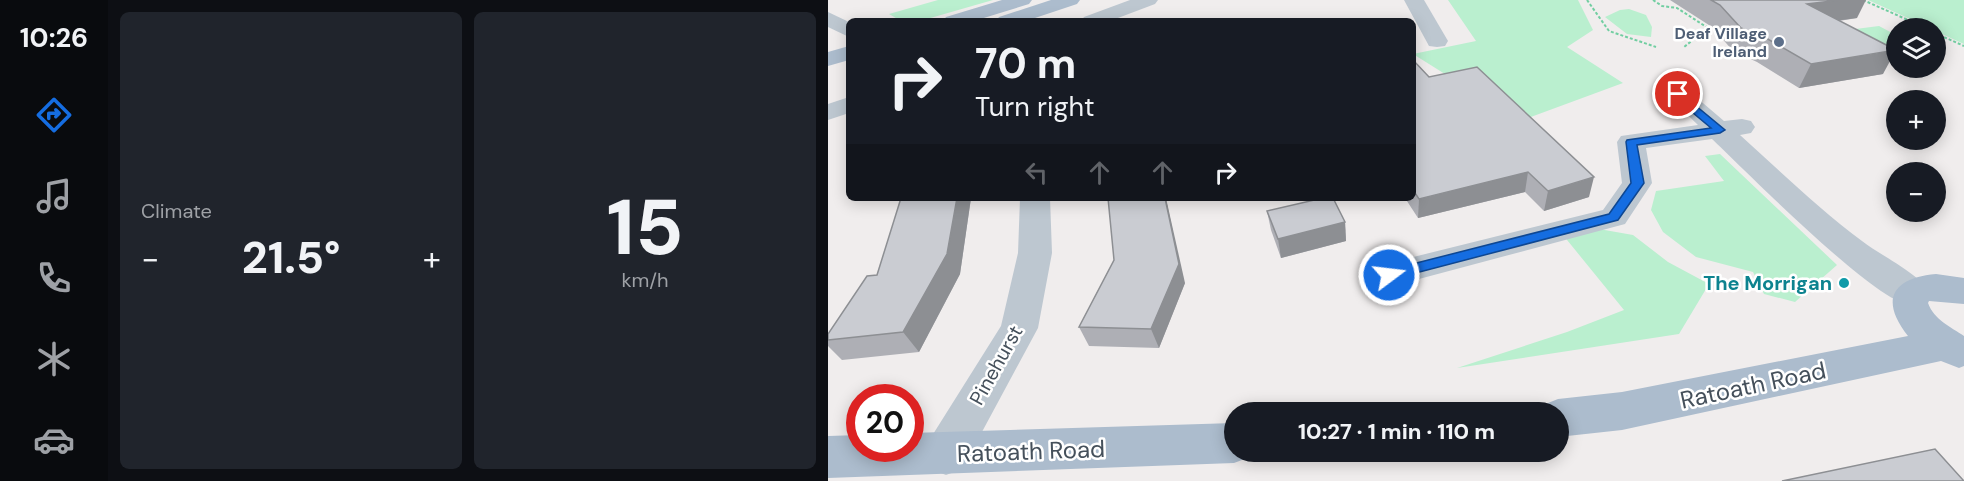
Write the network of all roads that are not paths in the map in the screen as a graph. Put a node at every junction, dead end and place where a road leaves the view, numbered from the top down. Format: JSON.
{"nodes":[{"id":1,"x":1022,"y":0,"type":"edge"},
{"id":2,"x":1070,"y":0,"type":"edge"},
{"id":3,"x":1148,"y":0,"type":"edge"},
{"id":4,"x":1414,"y":0,"type":"edge"},
{"id":5,"x":828,"y":18,"type":"edge"},
{"id":6,"x":963,"y":18,"type":"edge"},
{"id":7,"x":1015,"y":18,"type":"edge"},
{"id":8,"x":1099,"y":18,"type":"edge"},
{"id":9,"x":846,"y":29,"type":"edge"},
{"id":10,"x":1437,"y":41,"type":"dead end"},
{"id":11,"x":846,"y":54,"type":"edge"},
{"id":12,"x":828,"y":59,"type":"edge"},
{"id":13,"x":846,"y":73,"type":"edge"},
{"id":14,"x":828,"y":78,"type":"edge"},
{"id":15,"x":1679,"y":87,"type":"dead end"},
{"id":16,"x":846,"y":106,"type":"edge"},
{"id":17,"x":828,"y":112,"type":"edge"},
{"id":18,"x":1731,"y":129,"type":"junction"},
{"id":19,"x":1035,"y":201,"type":"edge"},
{"id":20,"x":1389,"y":275,"type":"dead end"},
{"id":21,"x":1964,"y":291,"type":"edge"},
{"id":22,"x":1913,"y":293,"type":"junction"},
{"id":23,"x":1955,"y":349,"type":"edge"},
{"id":24,"x":1569,"y":417,"type":"edge"},
{"id":25,"x":1224,"y":443,"type":"edge"},
{"id":26,"x":946,"y":454,"type":"junction"},
{"id":27,"x":828,"y":457,"type":"edge"}],
"edges":[{"from":1,"to":6,"type":"main road"},
{"from":2,"to":7,"type":"main road"},
{"from":3,"to":8,"type":"street"},
{"from":4,"to":10,"type":"street"},
{"from":5,"to":9,"type":"street"},
{"from":11,"to":12,"type":"main road"},
{"from":13,"to":14,"type":"main road"},
{"from":15,"to":18,"type":"street"},
{"from":16,"to":17,"type":"street"},
{"from":18,"to":20,"type":"street"},
{"from":18,"to":22,"type":"street"},
{"from":19,"to":26,"type":"street","name":"Pinehurst"},
{"from":21,"to":22,"type":"main road"},
{"from":22,"to":23,"type":"main road","name":"Ratoath Road"},
{"from":23,"to":24,"type":"main road","name":"Ratoath Road"},
{"from":25,"to":26,"type":"main road","name":"Ratoath Road"},
{"from":26,"to":27,"type":"main road","name":"Ratoath Road"}]}
